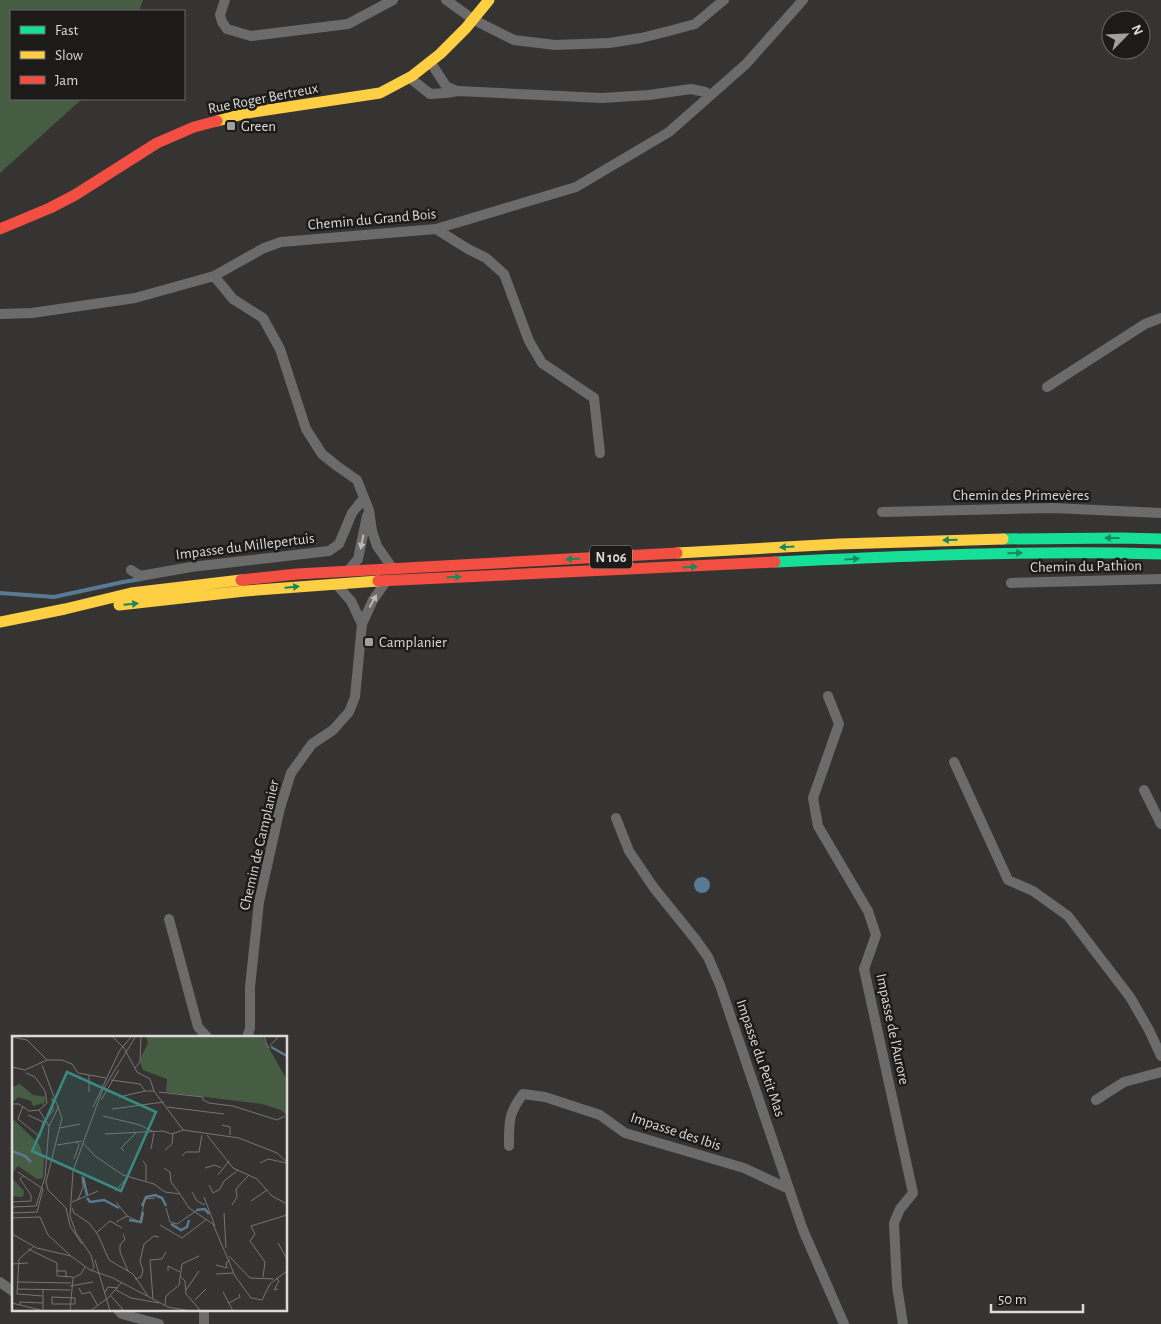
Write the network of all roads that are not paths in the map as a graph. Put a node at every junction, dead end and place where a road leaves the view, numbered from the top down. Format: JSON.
{"nodes":[{"id":1,"x":225,"y":0,"type":"edge"},
{"id":2,"x":393,"y":0,"type":"edge"},
{"id":3,"x":446,"y":0,"type":"edge"},
{"id":4,"x":489,"y":0,"type":"edge"},
{"id":5,"x":724,"y":0,"type":"edge"},
{"id":6,"x":803,"y":0,"type":"edge"},
{"id":7,"x":474,"y":20,"type":"junction"},
{"id":8,"x":431,"y":63,"type":"junction"},
{"id":9,"x":410,"y":78,"type":"junction"},
{"id":10,"x":458,"y":91,"type":"junction"},
{"id":11,"x":710,"y":95,"type":"junction"},
{"id":12,"x":0,"y":229,"type":"edge"},
{"id":13,"x":436,"y":229,"type":"junction"},
{"id":14,"x":214,"y":276,"type":"junction"},
{"id":15,"x":0,"y":314,"type":"edge"},
{"id":16,"x":1161,"y":318,"type":"edge"},
{"id":17,"x":1047,"y":387,"type":"dead end"},
{"id":18,"x":600,"y":453,"type":"dead end"},
{"id":19,"x":364,"y":498,"type":"junction"},
{"id":20,"x":369,"y":510,"type":"junction"},
{"id":21,"x":882,"y":512,"type":"dead end"},
{"id":22,"x":1161,"y":513,"type":"edge"},
{"id":23,"x":1161,"y":540,"type":"edge"},
{"id":24,"x":1161,"y":554,"type":"edge"},
{"id":25,"x":393,"y":569,"type":"junction"},
{"id":26,"x":131,"y":570,"type":"dead end"},
{"id":27,"x":348,"y":571,"type":"junction"},
{"id":28,"x":1161,"y":579,"type":"edge"},
{"id":29,"x":387,"y":580,"type":"junction"},
{"id":30,"x":1011,"y":583,"type":"dead end"},
{"id":31,"x":336,"y":584,"type":"junction"},
{"id":32,"x":65,"y":609,"type":"junction"},
{"id":33,"x":0,"y":622,"type":"edge"},
{"id":34,"x":362,"y":624,"type":"junction"},
{"id":35,"x":828,"y":696,"type":"dead end"},
{"id":36,"x":954,"y":762,"type":"dead end"},
{"id":37,"x":1144,"y":790,"type":"dead end"},
{"id":38,"x":616,"y":818,"type":"dead end"},
{"id":39,"x":1161,"y":824,"type":"edge"},
{"id":40,"x":169,"y":919,"type":"dead end"},
{"id":41,"x":206,"y":1036,"type":"edge"},
{"id":42,"x":248,"y":1036,"type":"edge"},
{"id":43,"x":1161,"y":1056,"type":"edge"},
{"id":44,"x":1161,"y":1072,"type":"edge"},
{"id":45,"x":1096,"y":1100,"type":"dead end"},
{"id":46,"x":509,"y":1146,"type":"dead end"},
{"id":47,"x":789,"y":1189,"type":"junction"},
{"id":48,"x":0,"y":1282,"type":"edge"},
{"id":49,"x":12,"y":1291,"type":"edge"},
{"id":50,"x":120,"y":1312,"type":"edge"},
{"id":51,"x":159,"y":1324,"type":"edge"},
{"id":52,"x":844,"y":1324,"type":"edge"},
{"id":53,"x":902,"y":1324,"type":"edge"}],
"edges":[{"from":1,"to":2,"type":"street"},
{"from":3,"to":7,"type":"street"},
{"from":4,"to":7,"type":"main road","name":"Rue Roger Bertreux"},
{"from":5,"to":7,"type":"street"},
{"from":6,"to":11,"type":"street","name":"Chemin du Grand Bois"},
{"from":7,"to":8,"type":"main road","name":"Rue Roger Bertreux"},
{"from":8,"to":9,"type":"main road","name":"Rue Roger Bertreux"},
{"from":8,"to":10,"type":"street"},
{"from":9,"to":10,"type":"street"},
{"from":9,"to":12,"type":"main road","name":"Rue Roger Bertreux"},
{"from":10,"to":11,"type":"street"},
{"from":11,"to":13,"type":"street","name":"Chemin du Grand Bois"},
{"from":13,"to":14,"type":"street","name":"Chemin du Grand Bois"},
{"from":13,"to":18,"type":"street"},
{"from":14,"to":15,"type":"street","name":"Chemin du Grand Bois"},
{"from":14,"to":19,"type":"street"},
{"from":16,"to":17,"type":"street"},
{"from":19,"to":20,"type":"street"},
{"from":19,"to":26,"type":"street","name":"Impasse du Millepertuis"},
{"from":20,"to":25,"type":"street"},
{"from":20,"to":27,"type":"street","one_way":true},
{"from":21,"to":22,"type":"street","name":"Chemin des Primevères"},
{"from":23,"to":25,"type":"main road","number":"N 106","one_way":true},
{"from":29,"to":24,"type":"main road","number":"N 106","one_way":true},
{"from":25,"to":27,"type":"main road","number":"N 106"},
{"from":27,"to":32,"type":"main road","number":"N 106"},
{"from":28,"to":30,"type":"street","name":"Chemin du Pathion"},
{"from":29,"to":31,"type":"main road","number":"N 106"},
{"from":34,"to":29,"type":"street","name":"Chemin de Camplanier","one_way":true},
{"from":32,"to":31,"type":"main road","number":"N 106","one_way":true},
{"from":31,"to":34,"type":"street"},
{"from":32,"to":33,"type":"main road","number":"N 106"},
{"from":34,"to":42,"type":"street","name":"Chemin de Camplanier"},
{"from":35,"to":53,"type":"street","name":"Impasse de l'Aurore"},
{"from":36,"to":43,"type":"street"},
{"from":37,"to":39,"type":"street"},
{"from":38,"to":47,"type":"street","name":"Impasse du Petit Mas"},
{"from":40,"to":41,"type":"street"},
{"from":44,"to":45,"type":"street"},
{"from":46,"to":47,"type":"street","name":"Impasse des Ibis"},
{"from":47,"to":52,"type":"street","name":"Impasse du Petit Mas"},
{"from":48,"to":49,"type":"street"},
{"from":50,"to":51,"type":"street"}]}
